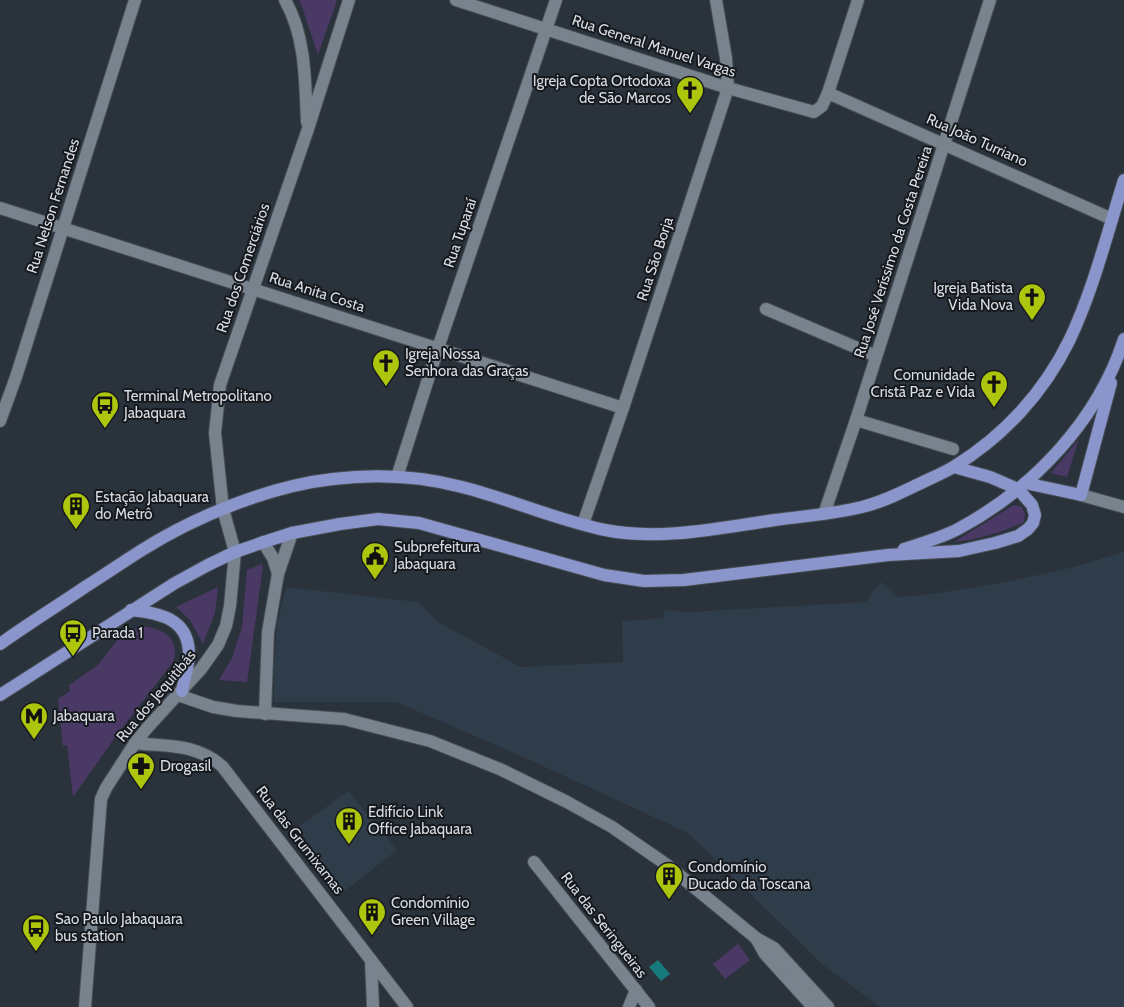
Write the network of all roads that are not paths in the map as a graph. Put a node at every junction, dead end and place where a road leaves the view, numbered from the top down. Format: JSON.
{"nodes":[{"id":1,"x":135,"y":0,"type":"edge"},
{"id":2,"x":285,"y":0,"type":"edge"},
{"id":3,"x":349,"y":0,"type":"edge"},
{"id":4,"x":456,"y":0,"type":"edge"},
{"id":5,"x":556,"y":0,"type":"edge"},
{"id":6,"x":716,"y":0,"type":"edge"},
{"id":7,"x":858,"y":0,"type":"edge"},
{"id":8,"x":990,"y":0,"type":"edge"},
{"id":9,"x":547,"y":28,"type":"junction"},
{"id":10,"x":728,"y":88,"type":"junction"},
{"id":11,"x":828,"y":93,"type":"junction"},
{"id":12,"x":308,"y":129,"type":"junction"},
{"id":13,"x":945,"y":144,"type":"junction"},
{"id":14,"x":1124,"y":180,"type":"edge"},
{"id":15,"x":0,"y":208,"type":"edge"},
{"id":16,"x":1112,"y":219,"type":"junction"},
{"id":17,"x":63,"y":229,"type":"junction"},
{"id":18,"x":252,"y":289,"type":"junction"},
{"id":19,"x":766,"y":309,"type":"dead end"},
{"id":20,"x":1124,"y":339,"type":"edge"},
{"id":21,"x":438,"y":348,"type":"junction"},
{"id":22,"x":876,"y":356,"type":"junction"},
{"id":23,"x":1116,"y":363,"type":"junction"},
{"id":24,"x":623,"y":408,"type":"junction"},
{"id":25,"x":856,"y":420,"type":"junction"},
{"id":26,"x":0,"y":421,"type":"edge"},
{"id":27,"x":953,"y":449,"type":"dead end"},
{"id":28,"x":954,"y":467,"type":"junction"},
{"id":29,"x":397,"y":477,"type":"junction"},
{"id":30,"x":1021,"y":486,"type":"junction"},
{"id":31,"x":1081,"y":495,"type":"junction"},
{"id":32,"x":1124,"y":507,"type":"edge"},
{"id":33,"x":224,"y":508,"type":"junction"},
{"id":34,"x":824,"y":514,"type":"junction"},
{"id":35,"x":583,"y":524,"type":"junction"},
{"id":36,"x":292,"y":533,"type":"junction"},
{"id":37,"x":263,"y":542,"type":"junction"},
{"id":38,"x":235,"y":552,"type":"junction"},
{"id":39,"x":888,"y":554,"type":"junction"},
{"id":40,"x":278,"y":574,"type":"junction"},
{"id":41,"x":131,"y":610,"type":"junction"},
{"id":42,"x":0,"y":644,"type":"edge"},
{"id":43,"x":180,"y":693,"type":"junction"},
{"id":44,"x":0,"y":695,"type":"edge"},
{"id":45,"x":265,"y":714,"type":"junction"},
{"id":46,"x":135,"y":743,"type":"junction"},
{"id":47,"x":534,"y":862,"type":"dead end"},
{"id":48,"x":756,"y":938,"type":"junction"},
{"id":49,"x":371,"y":960,"type":"junction"},
{"id":50,"x":636,"y":990,"type":"junction"},
{"id":51,"x":86,"y":1007,"type":"edge"},
{"id":52,"x":373,"y":1007,"type":"edge"},
{"id":53,"x":407,"y":1007,"type":"edge"},
{"id":54,"x":629,"y":1007,"type":"edge"},
{"id":55,"x":649,"y":1007,"type":"edge"},
{"id":56,"x":813,"y":1007,"type":"edge"},
{"id":57,"x":828,"y":1007,"type":"edge"}],
"edges":[{"from":1,"to":17,"type":"street","name":"Rua Nelson Fernandes"},
{"from":2,"to":12,"type":"street"},
{"from":3,"to":12,"type":"street","name":"Rua dos Comerciários"},
{"from":4,"to":9,"type":"street","name":"Rua General Manuel Vargas"},
{"from":5,"to":9,"type":"street","name":"Rua Tuparaí"},
{"from":6,"to":10,"type":"street","name":"Rua São Borja"},
{"from":7,"to":11,"type":"street"},
{"from":8,"to":13,"type":"street","name":"Rua José Veríssimo da Costa Pereira"},
{"from":9,"to":10,"type":"street","name":"Rua General Manuel Vargas"},
{"from":9,"to":21,"type":"street","name":"Rua Tuparaí"},
{"from":10,"to":11,"type":"street","name":"Rua General Manuel Vargas"},
{"from":10,"to":24,"type":"street","name":"Rua São Borja"},
{"from":11,"to":13,"type":"street","name":"Rua João Turriano"},
{"from":12,"to":18,"type":"street","name":"Rua dos Comerciários"},
{"from":13,"to":16,"type":"street","name":"Rua João Turriano"},
{"from":13,"to":22,"type":"street","name":"Rua José Veríssimo da Costa Pereira"},
{"from":14,"to":16,"type":"main road"},
{"from":15,"to":17,"type":"street","name":"Rua Anita Costa"},
{"from":16,"to":28,"type":"main road"},
{"from":17,"to":18,"type":"street","name":"Rua Anita Costa"},
{"from":17,"to":26,"type":"street","name":"Rua Nelson Fernandes"},
{"from":18,"to":21,"type":"street","name":"Rua Anita Costa"},
{"from":18,"to":33,"type":"street","name":"Rua dos Comerciários"},
{"from":19,"to":22,"type":"street"},
{"from":20,"to":23,"type":"main road"},
{"from":21,"to":24,"type":"street","name":"Rua Anita Costa"},
{"from":21,"to":29,"type":"street","name":"Rua Tuparaí"},
{"from":22,"to":25,"type":"street","name":"Rua José Veríssimo da Costa Pereira"},
{"from":23,"to":30,"type":"main road"},
{"from":23,"to":31,"type":"main road"},
{"from":24,"to":35,"type":"street","name":"Rua São Borja"},
{"from":25,"to":27,"type":"street"},
{"from":25,"to":34,"type":"street","name":"Rua José Veríssimo da Costa Pereira"},
{"from":28,"to":30,"type":"main road"},
{"from":28,"to":34,"type":"main road"},
{"from":29,"to":33,"type":"main road"},
{"from":29,"to":35,"type":"main road"},
{"from":30,"to":31,"type":"main road"},
{"from":30,"to":39,"type":"main road"},
{"from":30,"to":39,"type":"main road"},
{"from":31,"to":32,"type":"street"},
{"from":33,"to":38,"type":"street","name":"Rua dos Comerciários"},
{"from":33,"to":42,"type":"main road"},
{"from":34,"to":35,"type":"main road"},
{"from":36,"to":37,"type":"main road"},
{"from":36,"to":39,"type":"main road"},
{"from":36,"to":40,"type":"street"},
{"from":37,"to":38,"type":"main road"},
{"from":37,"to":40,"type":"street"},
{"from":38,"to":41,"type":"main road"},
{"from":38,"to":43,"type":"street","name":"Rua dos Jequitibás"},
{"from":40,"to":45,"type":"street"},
{"from":41,"to":43,"type":"main road"},
{"from":41,"to":44,"type":"main road"},
{"from":43,"to":45,"type":"street"},
{"from":43,"to":46,"type":"street","name":"Rua dos Jequitibás"},
{"from":45,"to":48,"type":"street"},
{"from":46,"to":49,"type":"street","name":"Rua das Grumixamas"},
{"from":46,"to":51,"type":"street","name":"Rua dos Jequitibás"},
{"from":47,"to":50,"type":"street","name":"Rua das Seringueiras"},
{"from":48,"to":56,"type":"street"},
{"from":48,"to":57,"type":"street"},
{"from":49,"to":52,"type":"street"},
{"from":49,"to":53,"type":"street","name":"Rua das Grumixamas"},
{"from":50,"to":54,"type":"street"},
{"from":50,"to":55,"type":"street","name":"Rua das Seringueiras"}]}
